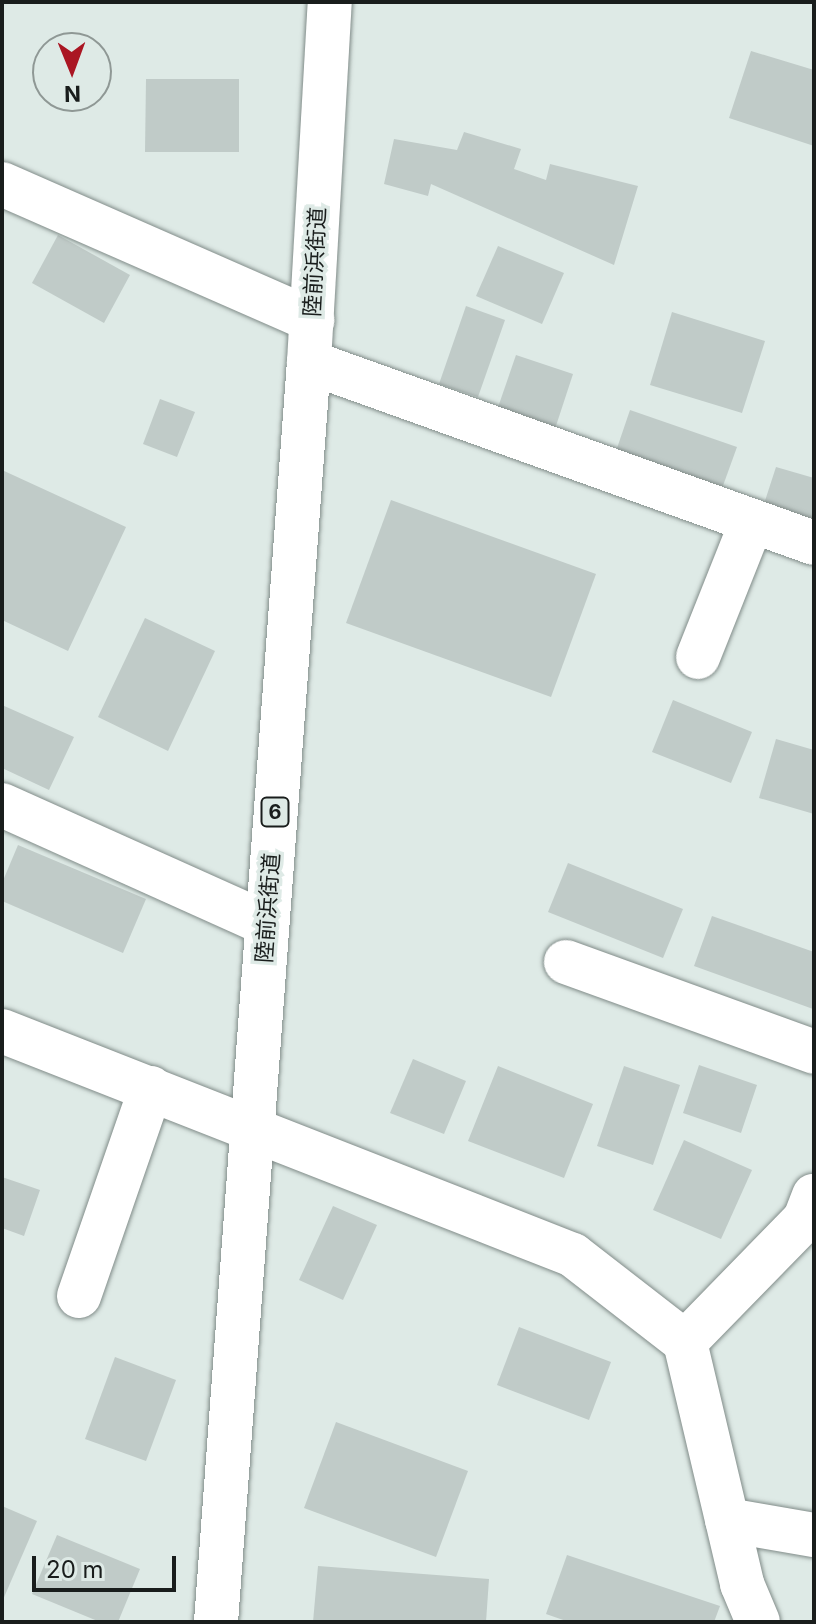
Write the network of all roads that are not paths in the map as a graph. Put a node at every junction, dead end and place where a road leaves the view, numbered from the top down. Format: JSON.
{"nodes":[{"id":1,"x":330,"y":2,"type":"edge"},
{"id":2,"x":2,"y":184,"type":"edge"},
{"id":3,"x":311,"y":341,"type":"junction"},
{"id":4,"x":752,"y":521,"type":"junction"},
{"id":5,"x":814,"y":543,"type":"edge"},
{"id":6,"x":698,"y":657,"type":"dead end"},
{"id":7,"x":2,"y":805,"type":"edge"},
{"id":8,"x":267,"y":924,"type":"junction"},
{"id":9,"x":566,"y":962,"type":"dead end"},
{"id":10,"x":2,"y":1031,"type":"edge"},
{"id":11,"x":814,"y":1052,"type":"edge"},
{"id":12,"x":151,"y":1088,"type":"junction"},
{"id":13,"x":250,"y":1131,"type":"junction"},
{"id":14,"x":814,"y":1196,"type":"edge"},
{"id":15,"x":79,"y":1296,"type":"dead end"},
{"id":16,"x":685,"y":1342,"type":"junction"},
{"id":17,"x":727,"y":1520,"type":"junction"},
{"id":18,"x":814,"y":1535,"type":"edge"},
{"id":19,"x":216,"y":1622,"type":"edge"},
{"id":20,"x":758,"y":1622,"type":"edge"}],
"edges":[{"from":1,"to":3,"type":"main road","name":"陸前浜街道","number":"6"},
{"from":2,"to":3,"type":"main road"},
{"from":3,"to":4,"type":"main road"},
{"from":3,"to":8,"type":"main road","name":"陸前浜街道","number":"6"},
{"from":4,"to":5,"type":"main road"},
{"from":4,"to":6,"type":"main road"},
{"from":7,"to":8,"type":"main road"},
{"from":8,"to":13,"type":"main road","name":"陸前浜街道","number":"6"},
{"from":9,"to":11,"type":"main road"},
{"from":10,"to":12,"type":"main road"},
{"from":12,"to":13,"type":"main road"},
{"from":12,"to":15,"type":"main road"},
{"from":13,"to":16,"type":"main road"},
{"from":13,"to":19,"type":"main road","name":"陸前浜街道","number":"6"},
{"from":14,"to":16,"type":"main road"},
{"from":16,"to":17,"type":"main road"},
{"from":17,"to":18,"type":"main road"},
{"from":17,"to":20,"type":"main road"}]}
